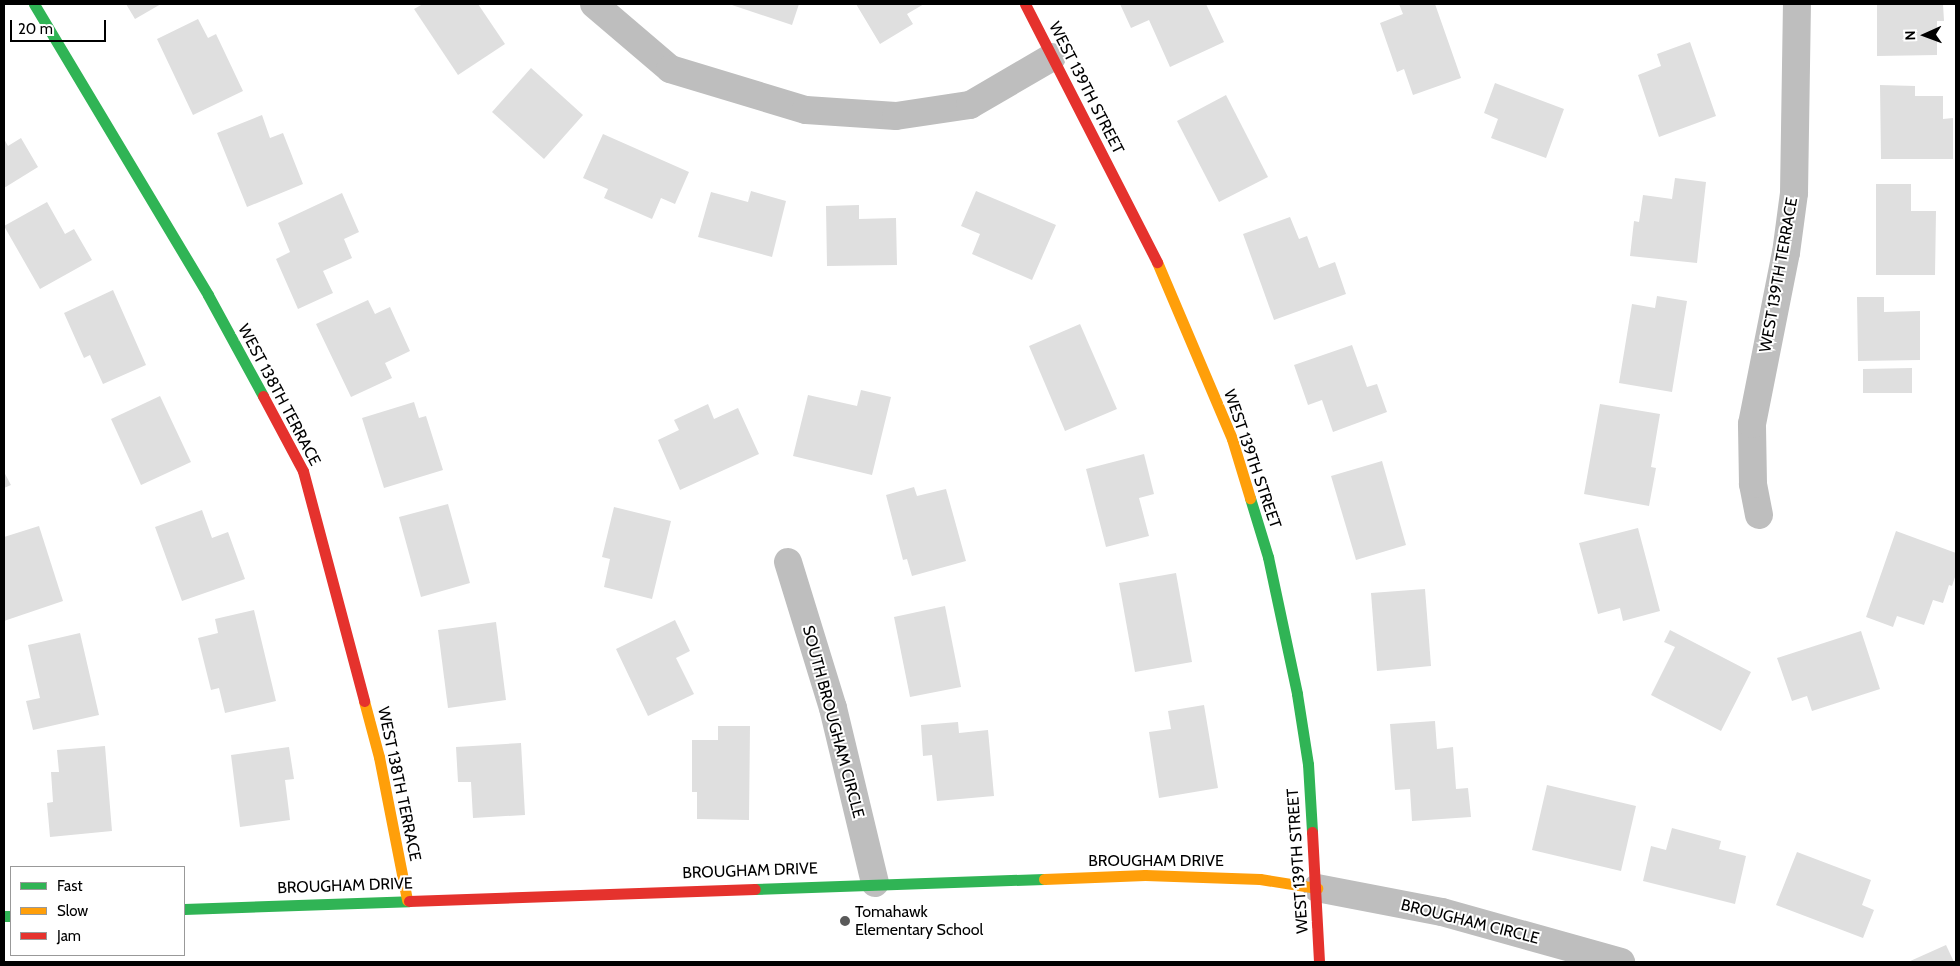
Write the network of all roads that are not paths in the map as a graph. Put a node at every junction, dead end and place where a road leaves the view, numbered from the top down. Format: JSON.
{"nodes":[{"id":1,"x":34,"y":4,"type":"edge"},
{"id":2,"x":594,"y":4,"type":"edge"},
{"id":3,"x":1025,"y":4,"type":"edge"},
{"id":4,"x":1796,"y":4,"type":"edge"},
{"id":5,"x":1052,"y":57,"type":"junction"},
{"id":6,"x":1759,"y":515,"type":"dead end"},
{"id":7,"x":788,"y":562,"type":"dead end"},
{"id":8,"x":875,"y":883,"type":"junction"},
{"id":9,"x":1317,"y":888,"type":"junction"},
{"id":10,"x":407,"y":900,"type":"junction"},
{"id":11,"x":185,"y":909,"type":"edge"},
{"id":12,"x":1319,"y":962,"type":"edge"},
{"id":13,"x":1621,"y":962,"type":"edge"}],
"edges":[{"from":1,"to":10,"type":"street","name":"WEST 138TH TERRACE"},
{"from":2,"to":5,"type":"street"},
{"from":3,"to":5,"type":"street","name":"WEST 139TH STREET"},
{"from":4,"to":6,"type":"street","name":"WEST 139TH TERRACE"},
{"from":5,"to":9,"type":"street","name":"WEST 139TH STREET"},
{"from":7,"to":8,"type":"street","name":"SOUTH BROUGHAM CIRCLE"},
{"from":8,"to":9,"type":"street","name":"BROUGHAM DRIVE"},
{"from":8,"to":10,"type":"street","name":"BROUGHAM DRIVE"},
{"from":9,"to":12,"type":"street","name":"WEST 139TH STREET"},
{"from":9,"to":13,"type":"street","name":"BROUGHAM CIRCLE"},
{"from":10,"to":11,"type":"street","name":"BROUGHAM DRIVE"}]}
